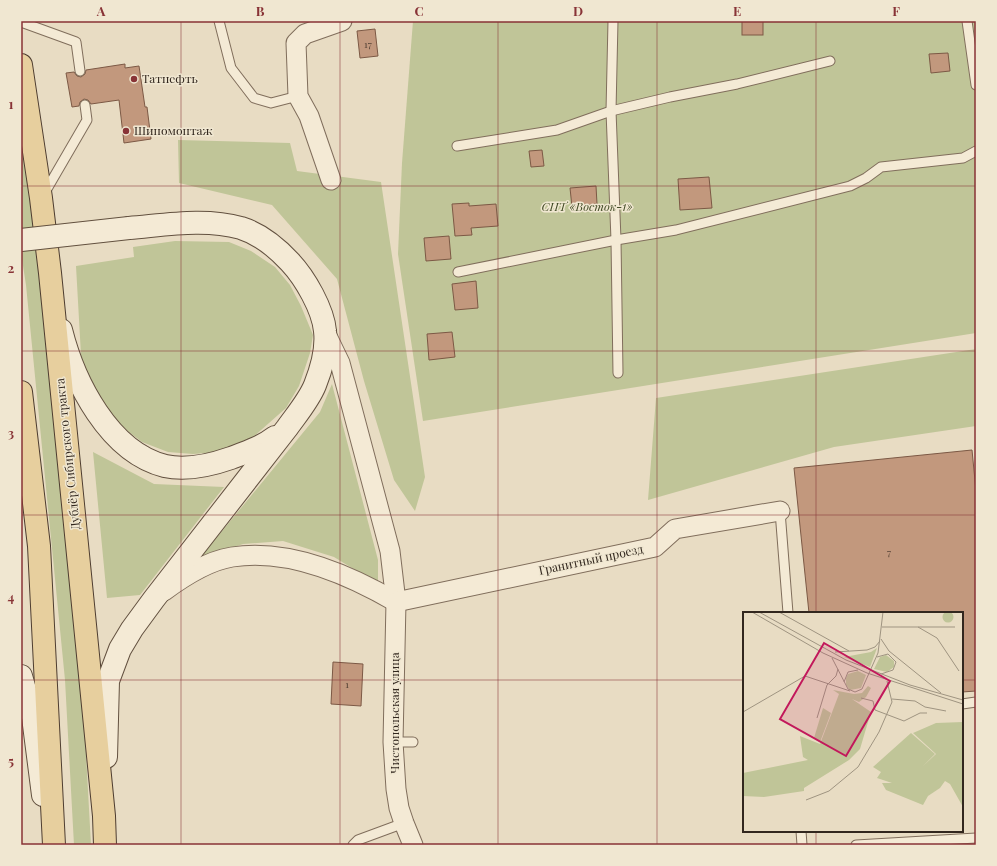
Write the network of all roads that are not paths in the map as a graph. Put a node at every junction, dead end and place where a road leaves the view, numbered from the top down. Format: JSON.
{"nodes":[{"id":1,"x":219,"y":21,"type":"edge"},
{"id":2,"x":342,"y":21,"type":"edge"},
{"id":3,"x":613,"y":21,"type":"edge"},
{"id":4,"x":967,"y":21,"type":"edge"},
{"id":5,"x":21,"y":22,"type":"edge"},
{"id":6,"x":830,"y":61,"type":"dead end"},
{"id":7,"x":21,"y":65,"type":"edge"},
{"id":8,"x":80,"y":71,"type":"dead end"},
{"id":9,"x":976,"y":85,"type":"edge"},
{"id":10,"x":298,"y":96,"type":"junction"},
{"id":11,"x":85,"y":105,"type":"dead end"},
{"id":12,"x":611,"y":111,"type":"junction"},
{"id":13,"x":457,"y":146,"type":"dead end"},
{"id":14,"x":976,"y":151,"type":"edge"},
{"id":15,"x":331,"y":180,"type":"dead end"},
{"id":16,"x":41,"y":198,"type":"junction"},
{"id":17,"x":21,"y":240,"type":"edge"},
{"id":18,"x":616,"y":240,"type":"junction"},
{"id":19,"x":458,"y":272,"type":"dead end"},
{"id":20,"x":50,"y":273,"type":"junction"},
{"id":21,"x":325,"y":332,"type":"junction"},
{"id":22,"x":618,"y":373,"type":"dead end"},
{"id":23,"x":21,"y":392,"type":"edge"},
{"id":24,"x":287,"y":428,"type":"junction"},
{"id":25,"x":780,"y":512,"type":"joint"},
{"id":26,"x":154,"y":599,"type":"junction"},
{"id":27,"x":396,"y":602,"type":"junction"},
{"id":28,"x":788,"y":612,"type":"edge"},
{"id":29,"x":21,"y":676,"type":"edge"},
{"id":30,"x":976,"y":702,"type":"edge"},
{"id":31,"x":963,"y":704,"type":"edge"},
{"id":32,"x":393,"y":742,"type":"junction"},
{"id":33,"x":413,"y":742,"type":"dead end"},
{"id":34,"x":104,"y":816,"type":"junction"},
{"id":35,"x":404,"y":823,"type":"junction"},
{"id":36,"x":801,"y":832,"type":"edge"},
{"id":37,"x":976,"y":838,"type":"edge"},
{"id":38,"x":49,"y":845,"type":"edge"},
{"id":39,"x":54,"y":845,"type":"edge"},
{"id":40,"x":105,"y":845,"type":"edge"},
{"id":41,"x":353,"y":845,"type":"edge"},
{"id":42,"x":413,"y":845,"type":"edge"},
{"id":43,"x":802,"y":845,"type":"edge"},
{"id":44,"x":856,"y":845,"type":"edge"}],
"edges":[{"from":1,"to":10,"type":"lane"},
{"from":2,"to":10,"type":"street"},
{"from":3,"to":12,"type":"lane"},
{"from":4,"to":9,"type":"lane"},
{"from":5,"to":8,"type":"lane"},
{"from":6,"to":12,"type":"lane"},
{"from":7,"to":16,"type":"main road","name":"Дублёр Сибирского тракта"},
{"from":10,"to":15,"type":"street"},
{"from":11,"to":16,"type":"lane"},
{"from":12,"to":13,"type":"lane"},
{"from":12,"to":18,"type":"lane"},
{"from":14,"to":18,"type":"lane"},
{"from":16,"to":20,"type":"main road","name":"Дублёр Сибирского тракта"},
{"from":17,"to":21,"type":"main road","bridge":true},
{"from":18,"to":19,"type":"lane"},
{"from":18,"to":22,"type":"lane"},
{"from":20,"to":24,"type":"main road"},
{"from":20,"to":34,"type":"main road","name":"Дублёр Сибирского тракта"},
{"from":21,"to":24,"type":"main road"},
{"from":21,"to":27,"type":"street","name":"Чистопольская улица"},
{"from":23,"to":39,"type":"main road"},
{"from":24,"to":26,"type":"main road"},
{"from":25,"to":27,"type":"street","name":"Гранитный проезд"},
{"from":25,"to":28,"type":"lane"},
{"from":26,"to":27,"type":"street"},
{"from":26,"to":34,"type":"main road"},
{"from":27,"to":32,"type":"street","name":"Чистопольская улица"},
{"from":29,"to":38,"type":"main road"},
{"from":30,"to":31,"type":"lane"},
{"from":32,"to":33,"type":"lane"},
{"from":32,"to":35,"type":"street","name":"Чистопольская улица"},
{"from":34,"to":40,"type":"main road","name":"Дублёр Сибирского тракта"},
{"from":35,"to":41,"type":"lane"},
{"from":35,"to":42,"type":"street","name":"Чистопольская улица"},
{"from":36,"to":43,"type":"lane"},
{"from":37,"to":44,"type":"lane"}]}
